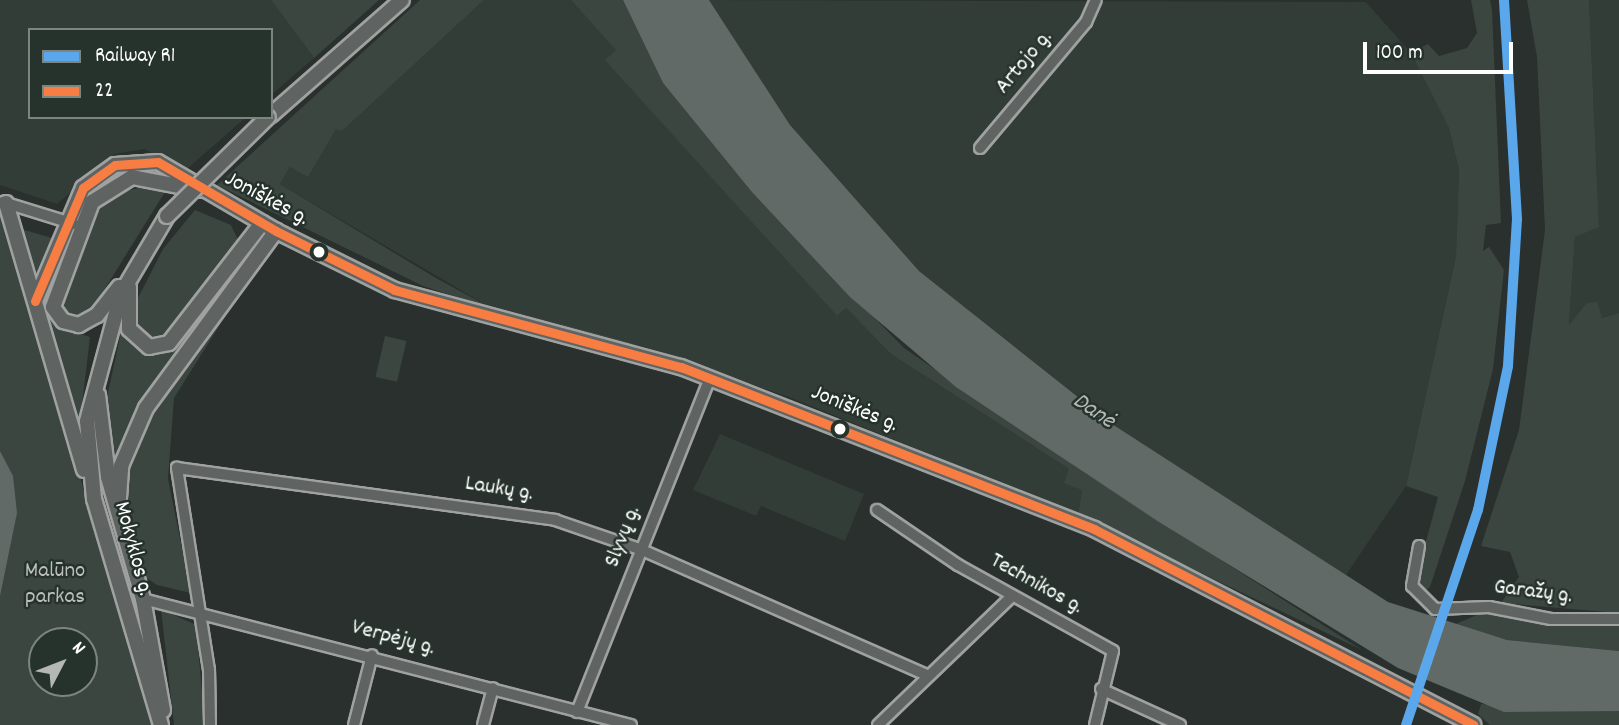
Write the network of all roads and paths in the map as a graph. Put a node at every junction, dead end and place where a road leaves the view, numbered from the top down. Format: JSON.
{"nodes":[{"id":1,"x":402,"y":0,"type":"edge"},
{"id":2,"x":1096,"y":0,"type":"edge"},
{"id":3,"x":273,"y":113,"type":"edge"},
{"id":4,"x":267,"y":119,"type":"edge"},
{"id":5,"x":980,"y":148,"type":"dead end"},
{"id":6,"x":199,"y":190,"type":"junction"},
{"id":7,"x":3,"y":202,"type":"edge"},
{"id":8,"x":65,"y":221,"type":"junction"},
{"id":9,"x":261,"y":223,"type":"junction"},
{"id":10,"x":80,"y":225,"type":"junction"},
{"id":11,"x":275,"y":231,"type":"junction"},
{"id":12,"x":130,"y":272,"type":"junction"},
{"id":13,"x":35,"y":301,"type":"junction"},
{"id":14,"x":710,"y":377,"type":"junction"},
{"id":15,"x":97,"y":381,"type":"junction"},
{"id":16,"x":94,"y":499,"type":"junction"},
{"id":17,"x":877,"y":510,"type":"dead end"},
{"id":18,"x":119,"y":513,"type":"junction"},
{"id":19,"x":1419,"y":546,"type":"dead end"},
{"id":20,"x":642,"y":550,"type":"junction"},
{"id":21,"x":1012,"y":596,"type":"junction"},
{"id":22,"x":144,"y":599,"type":"junction"},
{"id":23,"x":123,"y":606,"type":"junction"},
{"id":24,"x":200,"y":611,"type":"junction"},
{"id":25,"x":1619,"y":619,"type":"edge"},
{"id":26,"x":372,"y":655,"type":"junction"},
{"id":27,"x":929,"y":676,"type":"junction"},
{"id":28,"x":493,"y":688,"type":"junction"},
{"id":29,"x":1101,"y":689,"type":"junction"},
{"id":30,"x":577,"y":712,"type":"junction"},
{"id":31,"x":162,"y":725,"type":"edge"},
{"id":32,"x":210,"y":725,"type":"edge"},
{"id":33,"x":354,"y":725,"type":"edge"},
{"id":34,"x":483,"y":725,"type":"edge"},
{"id":35,"x":631,"y":725,"type":"edge"},
{"id":36,"x":878,"y":725,"type":"edge"},
{"id":37,"x":1095,"y":725,"type":"edge"},
{"id":38,"x":1180,"y":725,"type":"edge"},
{"id":39,"x":1473,"y":725,"type":"edge"}],
"edges":[{"from":1,"to":3,"type":"main road","name":"Mokyklos g."},
{"from":2,"to":5,"type":"street","name":"Artojo g."},
{"from":4,"to":12,"type":"main road","name":"Mokyklos g.","bridge":true},
{"from":6,"to":8,"type":"main road","name":"Joniškės g."},
{"from":6,"to":9,"type":"main road","name":"Joniškės g."},
{"from":6,"to":10,"type":"main road","name":"Joniškės g."},
{"from":7,"to":8,"type":"street"},
{"from":7,"to":13,"type":"main road"},
{"from":8,"to":10,"type":"street"},
{"from":8,"to":13,"type":"main road","name":"Joniškės g."},
{"from":9,"to":11,"type":"main road","name":"Joniškės g."},
{"from":9,"to":12,"type":"main road"},
{"from":10,"to":12,"type":"main road","name":"Joniškės g."},
{"from":11,"to":14,"type":"main road","name":"Joniškės g."},
{"from":11,"to":18,"type":"main road"},
{"from":12,"to":15,"type":"main road","name":"Mokyklos g."},
{"from":13,"to":16,"type":"main road"},
{"from":14,"to":20,"type":"street","name":"Slyvų g."},
{"from":14,"to":39,"type":"main road","name":"Joniškės g."},
{"from":15,"to":16,"type":"main road","name":"Mokyklos g."},
{"from":15,"to":18,"type":"main road","name":"Mokyklos g."},
{"from":16,"to":23,"type":"main road","name":"Mokyklos g."},
{"from":17,"to":21,"type":"street","name":"Technikos g."},
{"from":18,"to":22,"type":"main road","name":"Mokyklos g."},
{"from":19,"to":25,"type":"street","name":"Garažų g."},
{"from":20,"to":24,"type":"street","name":"Laukų g."},
{"from":20,"to":27,"type":"street","name":"Laukų g."},
{"from":20,"to":30,"type":"street","name":"Slyvų g."},
{"from":21,"to":27,"type":"street"},
{"from":21,"to":29,"type":"street","name":"Technikos g."},
{"from":22,"to":23,"type":"main road"},
{"from":22,"to":24,"type":"street","name":"Verpėjų g."},
{"from":22,"to":31,"type":"main road","name":"Mokyklos g."},
{"from":23,"to":31,"type":"main road","name":"Mokyklos g."},
{"from":24,"to":26,"type":"street","name":"Verpėjų g."},
{"from":24,"to":32,"type":"street"},
{"from":26,"to":28,"type":"street","name":"Verpėjų g."},
{"from":26,"to":33,"type":"street"},
{"from":27,"to":36,"type":"street"},
{"from":28,"to":30,"type":"street","name":"Verpėjų g."},
{"from":28,"to":34,"type":"street"},
{"from":29,"to":37,"type":"street","name":"Technikos g."},
{"from":29,"to":38,"type":"street"},
{"from":30,"to":35,"type":"street","name":"Verpėjų g."}]}
